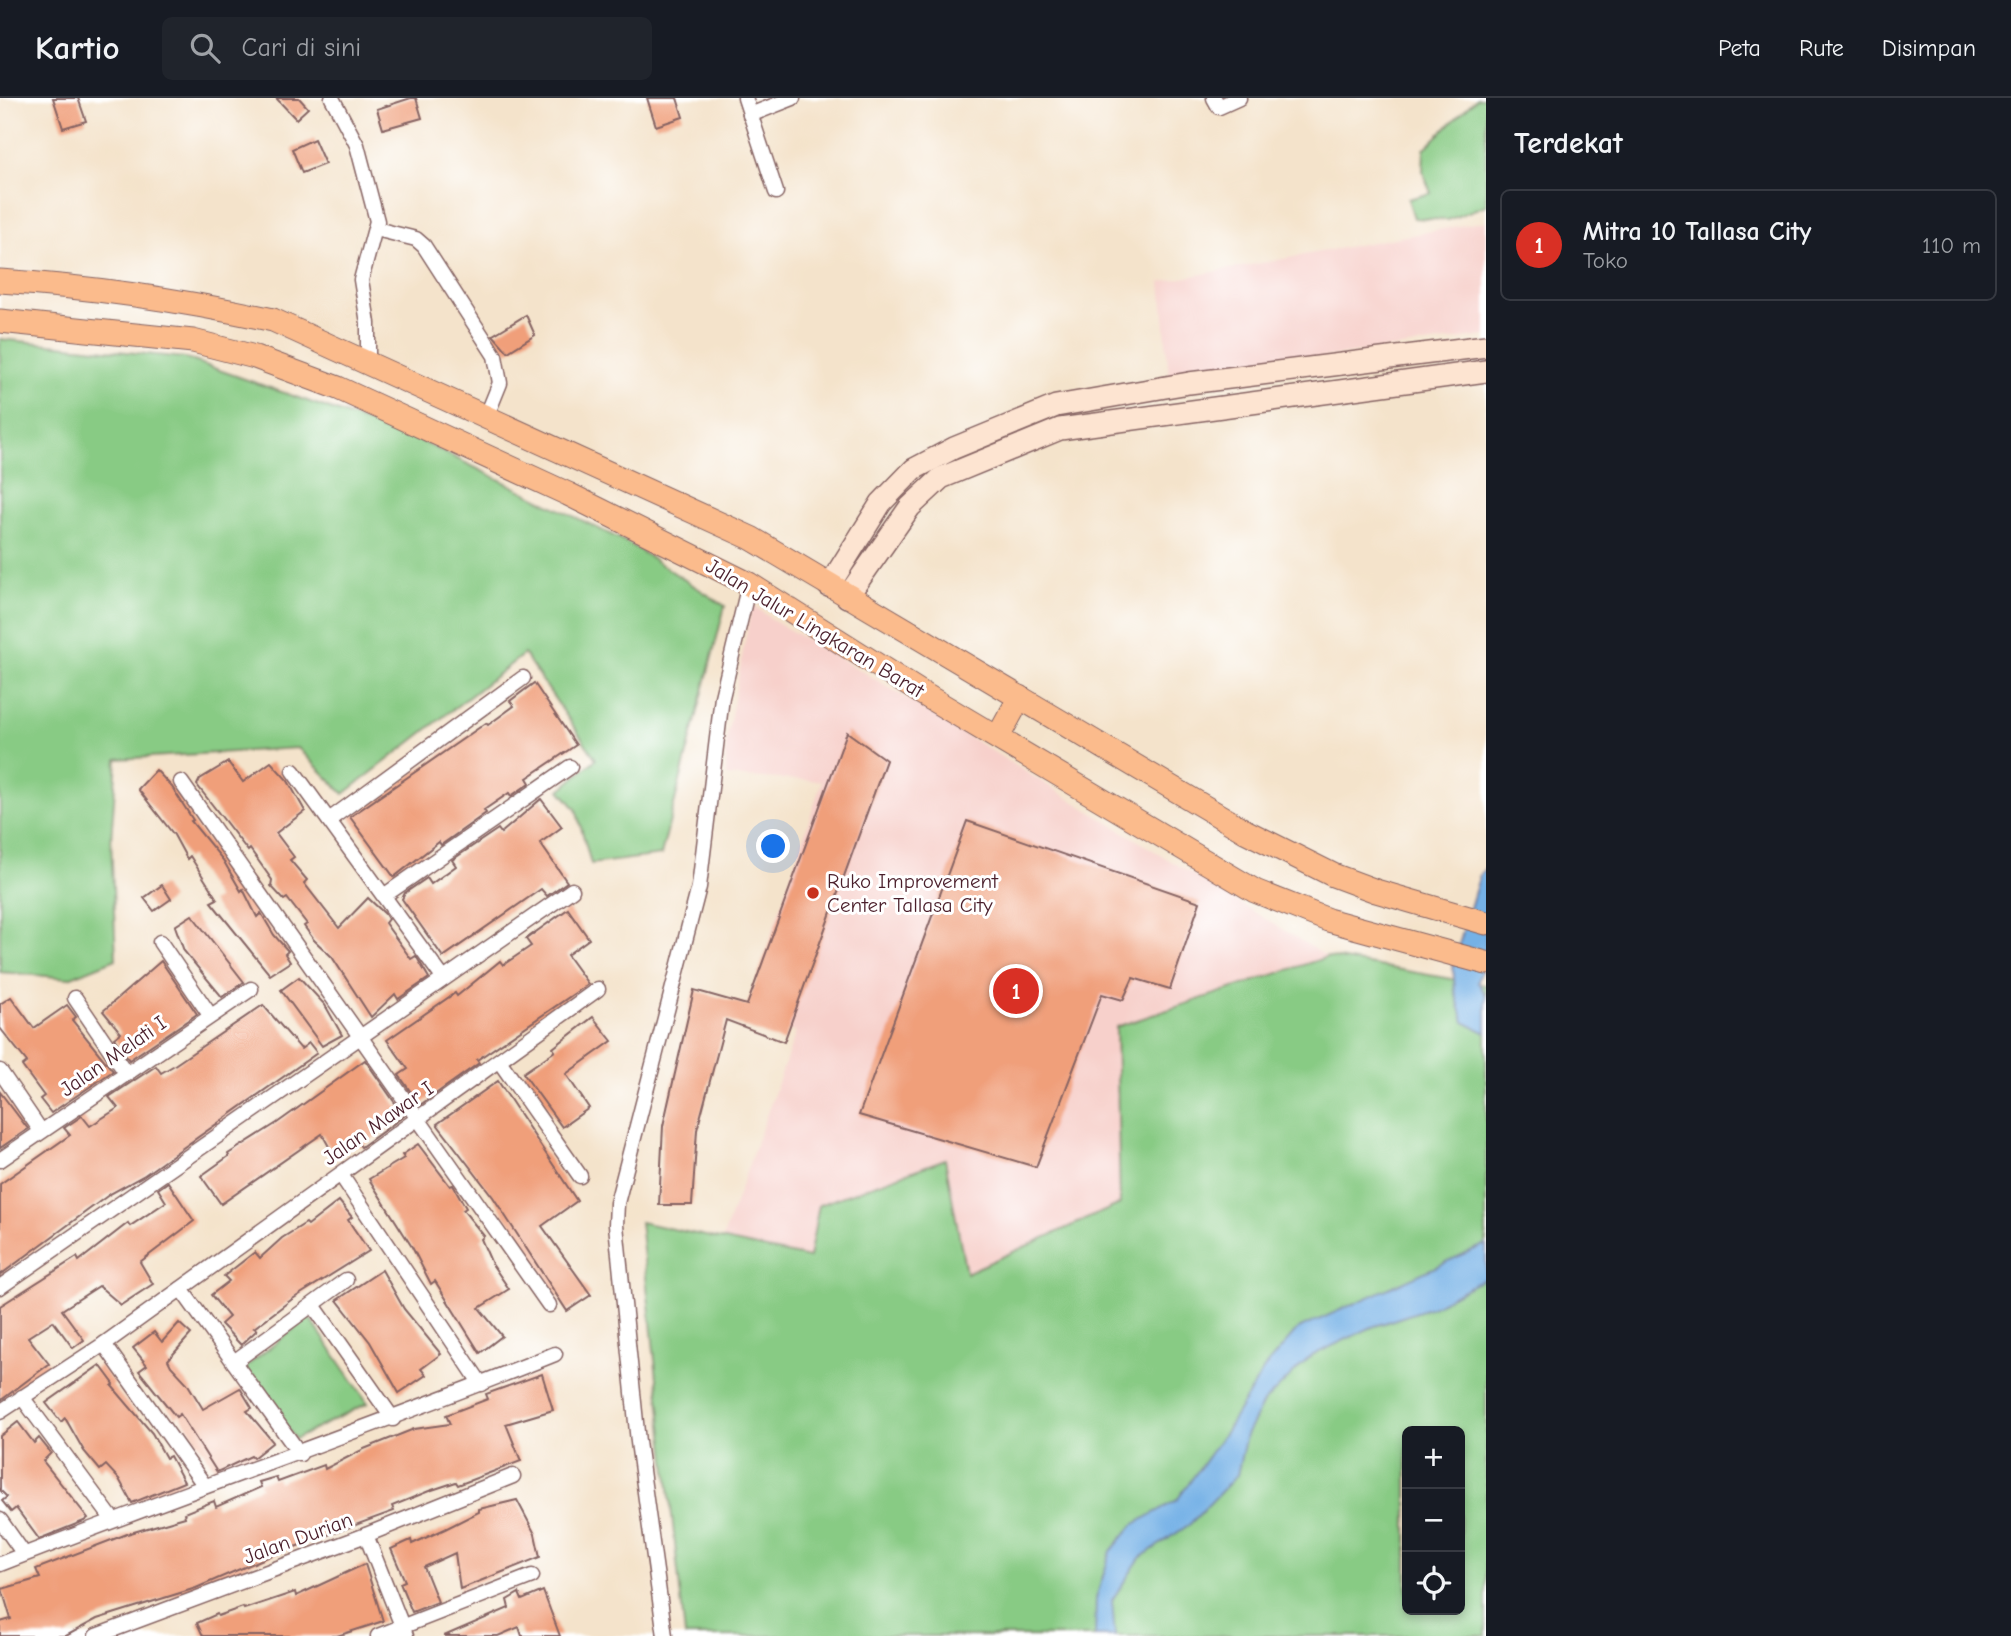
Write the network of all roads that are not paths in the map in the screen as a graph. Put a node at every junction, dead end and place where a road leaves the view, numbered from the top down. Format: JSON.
{"nodes":[{"id":1,"x":332,"y":98,"type":"edge"},
{"id":2,"x":745,"y":98,"type":"edge"},
{"id":3,"x":793,"y":98,"type":"edge"},
{"id":4,"x":1214,"y":98,"type":"edge"},
{"id":5,"x":1239,"y":98,"type":"edge"},
{"id":6,"x":750,"y":115,"type":"junction"},
{"id":7,"x":776,"y":192,"type":"dead end"},
{"id":8,"x":376,"y":229,"type":"junction"},
{"id":9,"x":0,"y":281,"type":"edge"},
{"id":10,"x":0,"y":321,"type":"edge"},
{"id":11,"x":1486,"y":346,"type":"edge"},
{"id":12,"x":368,"y":362,"type":"junction"},
{"id":13,"x":1486,"y":371,"type":"edge"},
{"id":14,"x":487,"y":415,"type":"junction"},
{"id":15,"x":749,"y":584,"type":"junction"},
{"id":16,"x":838,"y":592,"type":"junction"},
{"id":17,"x":523,"y":678,"type":"dead end"},
{"id":18,"x":1020,"y":697,"type":"junction"},
{"id":19,"x":998,"y":737,"type":"junction"},
{"id":20,"x":570,"y":767,"type":"dead end"},
{"id":21,"x":292,"y":771,"type":"dead end"},
{"id":22,"x":181,"y":782,"type":"dead end"},
{"id":23,"x":329,"y":820,"type":"junction"},
{"id":24,"x":572,"y":890,"type":"dead end"},
{"id":25,"x":385,"y":895,"type":"junction"},
{"id":26,"x":1486,"y":923,"type":"edge"},
{"id":27,"x":160,"y":942,"type":"dead end"},
{"id":28,"x":1486,"y":963,"type":"edge"},
{"id":29,"x":443,"y":978,"type":"junction"},
{"id":30,"x":251,"y":989,"type":"dead end"},
{"id":31,"x":598,"y":989,"type":"dead end"},
{"id":32,"x":75,"y":998,"type":"dead end"},
{"id":33,"x":210,"y":1015,"type":"junction"},
{"id":34,"x":360,"y":1035,"type":"junction"},
{"id":35,"x":500,"y":1062,"type":"junction"},
{"id":36,"x":0,"y":1071,"type":"edge"},
{"id":37,"x":126,"y":1073,"type":"junction"},
{"id":38,"x":418,"y":1119,"type":"junction"},
{"id":39,"x":41,"y":1131,"type":"junction"},
{"id":40,"x":0,"y":1160,"type":"edge"},
{"id":41,"x":341,"y":1175,"type":"junction"},
{"id":42,"x":580,"y":1176,"type":"dead end"},
{"id":43,"x":346,"y":1280,"type":"dead end"},
{"id":44,"x":0,"y":1287,"type":"edge"},
{"id":45,"x":181,"y":1289,"type":"junction"},
{"id":46,"x":550,"y":1304,"type":"dead end"},
{"id":47,"x":313,"y":1305,"type":"junction"},
{"id":48,"x":104,"y":1344,"type":"junction"},
{"id":49,"x":555,"y":1354,"type":"dead end"},
{"id":50,"x":234,"y":1362,"type":"junction"},
{"id":51,"x":481,"y":1384,"type":"junction"},
{"id":52,"x":22,"y":1397,"type":"junction"},
{"id":53,"x":0,"y":1412,"type":"edge"},
{"id":54,"x":393,"y":1419,"type":"junction"},
{"id":55,"x":300,"y":1454,"type":"junction"},
{"id":56,"x":513,"y":1476,"type":"dead end"},
{"id":57,"x":205,"y":1486,"type":"junction"},
{"id":58,"x":0,"y":1520,"type":"edge"},
{"id":59,"x":113,"y":1520,"type":"junction"},
{"id":60,"x":366,"y":1535,"type":"junction"},
{"id":61,"x":24,"y":1555,"type":"junction"},
{"id":62,"x":0,"y":1564,"type":"edge"},
{"id":63,"x":532,"y":1576,"type":"dead end"},
{"id":64,"x":404,"y":1631,"type":"edge"},
{"id":65,"x":96,"y":1636,"type":"edge"},
{"id":66,"x":378,"y":1636,"type":"edge"},
{"id":67,"x":665,"y":1636,"type":"edge"}],
"edges":[{"from":1,"to":8,"type":"street"},
{"from":2,"to":6,"type":"street"},
{"from":3,"to":6,"type":"street"},
{"from":4,"to":5,"type":"street"},
{"from":6,"to":7,"type":"street"},
{"from":8,"to":12,"type":"street"},
{"from":8,"to":14,"type":"street"},
{"from":9,"to":12,"type":"main road","name":"Jalan Jalur Lingkaran Barat"},
{"from":10,"to":15,"type":"main road","name":"Jalan Jalur Lingkaran Barat"},
{"from":11,"to":16,"type":"main road"},
{"from":12,"to":14,"type":"main road","name":"Jalan Jalur Lingkaran Barat"},
{"from":13,"to":16,"type":"main road"},
{"from":14,"to":16,"type":"main road","name":"Jalan Jalur Lingkaran Barat"},
{"from":15,"to":19,"type":"main road","name":"Jalan Jalur Lingkaran Barat"},
{"from":15,"to":67,"type":"street"},
{"from":16,"to":18,"type":"main road","name":"Jalan Jalur Lingkaran Barat"},
{"from":17,"to":23,"type":"street"},
{"from":18,"to":19,"type":"main road"},
{"from":18,"to":26,"type":"main road","name":"Jalan Jalur Lingkaran Barat"},
{"from":19,"to":28,"type":"main road","name":"Jalan Jalur Lingkaran Barat"},
{"from":20,"to":25,"type":"street"},
{"from":21,"to":23,"type":"street"},
{"from":22,"to":34,"type":"street"},
{"from":23,"to":25,"type":"street"},
{"from":24,"to":29,"type":"street"},
{"from":25,"to":29,"type":"street"},
{"from":27,"to":33,"type":"street"},
{"from":29,"to":34,"type":"street"},
{"from":30,"to":33,"type":"street","name":"Jalan Melati I"},
{"from":31,"to":35,"type":"street","name":"Jalan Mawar I"},
{"from":32,"to":37,"type":"street"},
{"from":33,"to":37,"type":"street","name":"Jalan Melati I"},
{"from":34,"to":38,"type":"street"},
{"from":34,"to":44,"type":"street"},
{"from":35,"to":38,"type":"street","name":"Jalan Mawar I"},
{"from":35,"to":42,"type":"street"},
{"from":36,"to":39,"type":"street"},
{"from":37,"to":39,"type":"street","name":"Jalan Melati I"},
{"from":38,"to":41,"type":"street","name":"Jalan Mawar I"},
{"from":38,"to":46,"type":"street"},
{"from":39,"to":40,"type":"street","name":"Jalan Melati I"},
{"from":41,"to":45,"type":"street","name":"Jalan Mawar I"},
{"from":41,"to":51,"type":"street"},
{"from":43,"to":47,"type":"street"},
{"from":45,"to":48,"type":"street","name":"Jalan Mawar I"},
{"from":45,"to":50,"type":"street"},
{"from":47,"to":50,"type":"street"},
{"from":47,"to":54,"type":"street"},
{"from":48,"to":52,"type":"street","name":"Jalan Mawar I"},
{"from":48,"to":57,"type":"street"},
{"from":49,"to":51,"type":"street"},
{"from":50,"to":55,"type":"street"},
{"from":51,"to":54,"type":"street"},
{"from":52,"to":53,"type":"street","name":"Jalan Mawar I"},
{"from":52,"to":59,"type":"street"},
{"from":54,"to":55,"type":"street"},
{"from":55,"to":57,"type":"street"},
{"from":56,"to":60,"type":"street","name":"Jalan Durian"},
{"from":57,"to":59,"type":"street"},
{"from":58,"to":61,"type":"street"},
{"from":59,"to":61,"type":"street"},
{"from":60,"to":64,"type":"street"},
{"from":60,"to":65,"type":"street","name":"Jalan Durian"},
{"from":61,"to":62,"type":"street"},
{"from":63,"to":64,"type":"street"},
{"from":64,"to":66,"type":"street"}]}
